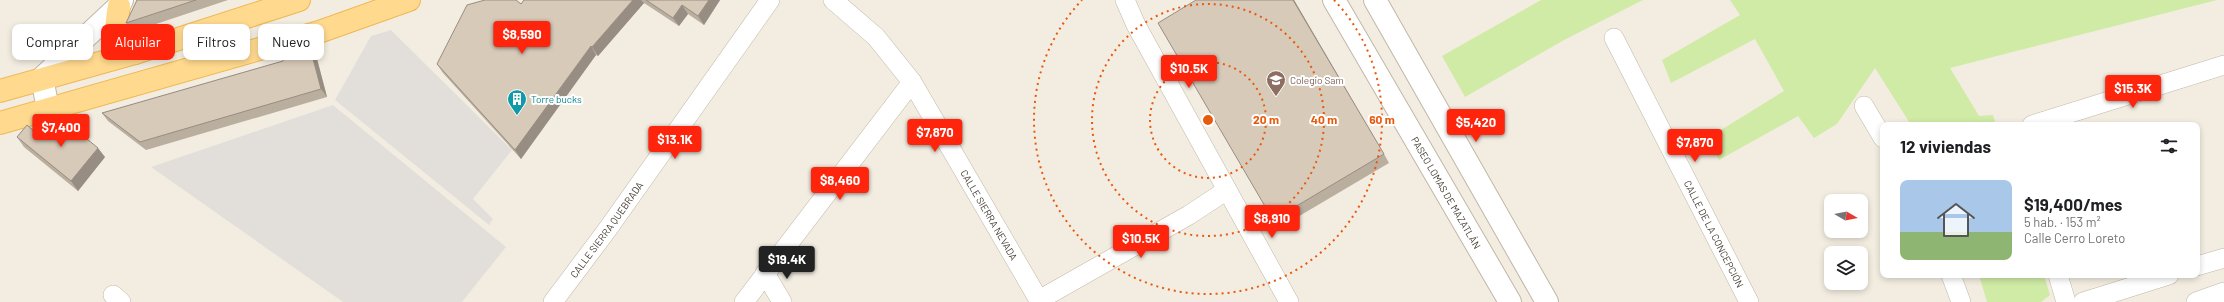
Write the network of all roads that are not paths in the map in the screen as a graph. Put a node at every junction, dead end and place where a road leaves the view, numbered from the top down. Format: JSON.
{"nodes":[{"id":1,"x":299,"y":0,"type":"edge"},
{"id":2,"x":408,"y":0,"type":"edge"},
{"id":3,"x":770,"y":0,"type":"edge"},
{"id":4,"x":833,"y":0,"type":"edge"},
{"id":5,"x":1124,"y":0,"type":"edge"},
{"id":6,"x":1334,"y":0,"type":"edge"},
{"id":7,"x":1375,"y":0,"type":"edge"},
{"id":8,"x":120,"y":3,"type":"edge"},
{"id":9,"x":116,"y":24,"type":"edge"},
{"id":10,"x":1614,"y":38,"type":"dead end"},
{"id":11,"x":175,"y":40,"type":"edge"},
{"id":12,"x":109,"y":60,"type":"edge"},
{"id":13,"x":2224,"y":65,"type":"edge"},
{"id":14,"x":42,"y":78,"type":"junction"},
{"id":15,"x":912,"y":82,"type":"junction"},
{"id":16,"x":0,"y":91,"type":"edge"},
{"id":17,"x":1864,"y":106,"type":"dead end"},
{"id":18,"x":48,"y":109,"type":"junction"},
{"id":19,"x":2042,"y":122,"type":"edge"},
{"id":20,"x":0,"y":123,"type":"edge"},
{"id":21,"x":1880,"y":133,"type":"edge"},
{"id":22,"x":1227,"y":190,"type":"junction"},
{"id":23,"x":2224,"y":258,"type":"edge"},
{"id":24,"x":2200,"y":265,"type":"edge"},
{"id":25,"x":765,"y":273,"type":"junction"},
{"id":26,"x":1952,"y":278,"type":"edge"},
{"id":27,"x":2059,"y":278,"type":"edge"},
{"id":28,"x":2159,"y":278,"type":"edge"},
{"id":29,"x":2224,"y":292,"type":"edge"},
{"id":30,"x":1039,"y":301,"type":"edge"},
{"id":31,"x":553,"y":302,"type":"edge"},
{"id":32,"x":744,"y":302,"type":"edge"},
{"id":33,"x":782,"y":302,"type":"edge"},
{"id":34,"x":1289,"y":302,"type":"edge"},
{"id":35,"x":1510,"y":302,"type":"edge"},
{"id":36,"x":1547,"y":302,"type":"edge"},
{"id":37,"x":1749,"y":302,"type":"edge"},
{"id":38,"x":1961,"y":302,"type":"edge"},
{"id":39,"x":2066,"y":302,"type":"edge"},
{"id":40,"x":2083,"y":302,"type":"edge"},
{"id":41,"x":2196,"y":302,"type":"edge"}],
"edges":[{"from":1,"to":11,"type":"main road"},
{"from":2,"to":18,"type":"main road"},
{"from":3,"to":31,"type":"street","name":"CALLE SIERRA QUEBRADA"},
{"from":4,"to":15,"type":"street","name":"CALLE SIERRA NEVADA"},
{"from":5,"to":22,"type":"street"},
{"from":6,"to":35,"type":"street","name":"PASEO LOMAS DE MAZATLÁN"},
{"from":7,"to":36,"type":"street"},
{"from":8,"to":9,"type":"main road"},
{"from":8,"to":14,"type":"street"},
{"from":10,"to":37,"type":"street","name":"CALLE DE LA CONCEPCIÓN"},
{"from":12,"to":14,"type":"main road"},
{"from":13,"to":19,"type":"street"},
{"from":14,"to":16,"type":"main road"},
{"from":14,"to":18,"type":"street"},
{"from":15,"to":25,"type":"street"},
{"from":15,"to":30,"type":"street","name":"CALLE SIERRA NEVADA"},
{"from":17,"to":21,"type":"street"},
{"from":18,"to":20,"type":"main road"},
{"from":22,"to":30,"type":"street"},
{"from":22,"to":34,"type":"street"},
{"from":23,"to":24,"type":"street"},
{"from":25,"to":32,"type":"street"},
{"from":25,"to":33,"type":"street"},
{"from":26,"to":38,"type":"street"},
{"from":27,"to":39,"type":"street"},
{"from":28,"to":40,"type":"street"},
{"from":29,"to":41,"type":"street"}]}
